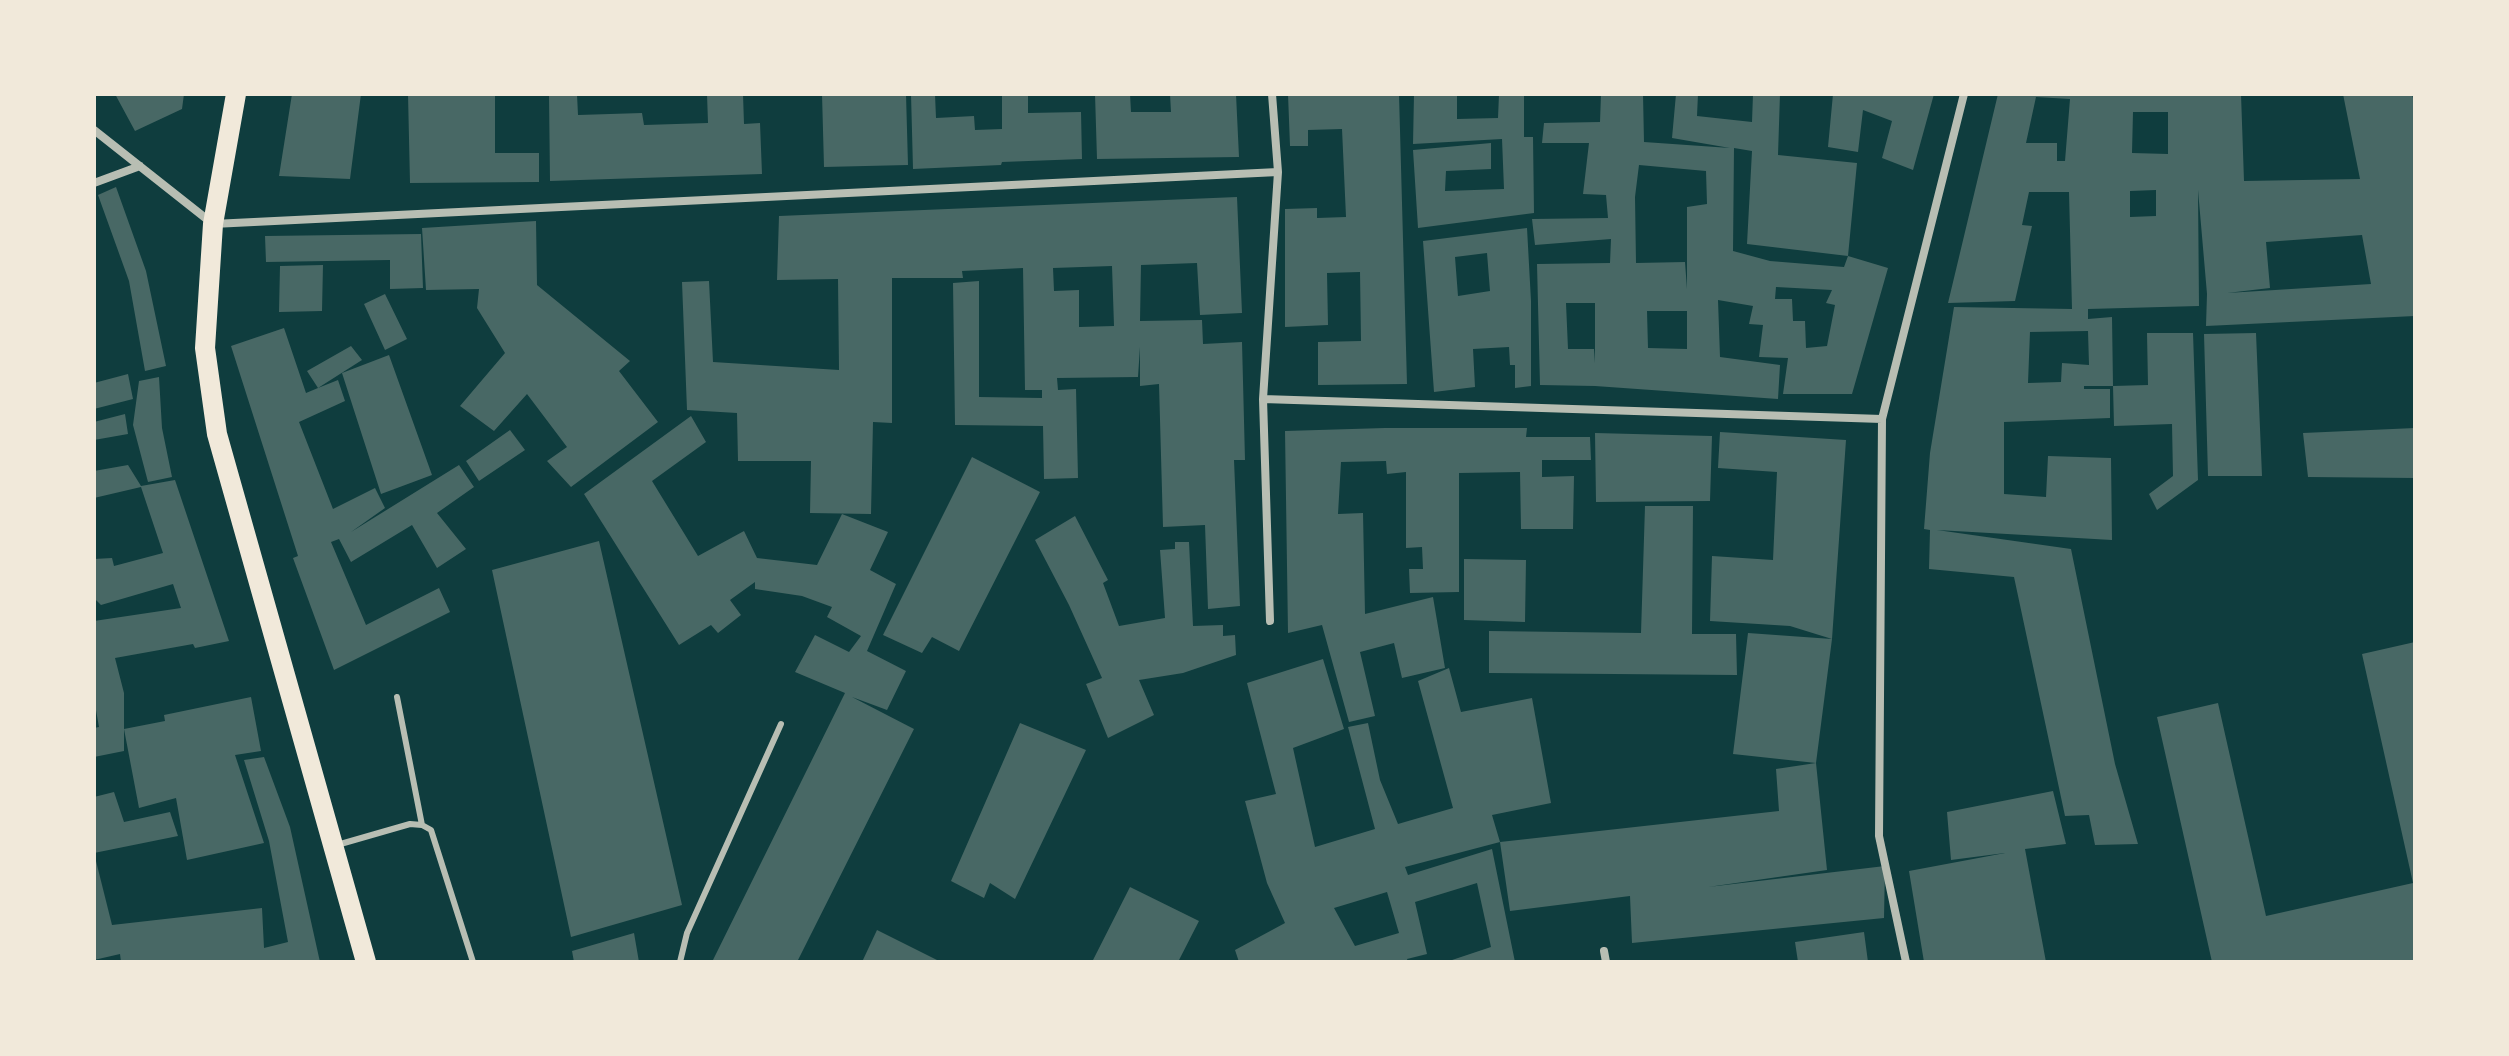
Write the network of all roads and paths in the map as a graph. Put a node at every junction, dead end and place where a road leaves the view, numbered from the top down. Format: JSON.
{"nodes":[{"id":1,"x":236,"y":94,"type":"edge"},
{"id":2,"x":1272,"y":94,"type":"edge"},
{"id":3,"x":1964,"y":94,"type":"edge"},
{"id":4,"x":94,"y":130,"type":"edge"},
{"id":5,"x":140,"y":166,"type":"junction"},
{"id":6,"x":1278,"y":172,"type":"junction"},
{"id":7,"x":94,"y":183,"type":"edge"},
{"id":8,"x":213,"y":224,"type":"junction"},
{"id":9,"x":1263,"y":399,"type":"junction"},
{"id":10,"x":1882,"y":419,"type":"junction"},
{"id":11,"x":1270,"y":621,"type":"dead end"},
{"id":12,"x":397,"y":697,"type":"dead end"},
{"id":13,"x":781,"y":724,"type":"dead end"},
{"id":14,"x":422,"y":825,"type":"junction"},
{"id":15,"x":334,"y":846,"type":"junction"},
{"id":16,"x":1604,"y":951,"type":"dead end"},
{"id":17,"x":366,"y":962,"type":"edge"},
{"id":18,"x":473,"y":962,"type":"edge"},
{"id":19,"x":680,"y":962,"type":"edge"},
{"id":20,"x":1606,"y":962,"type":"edge"},
{"id":21,"x":1906,"y":962,"type":"edge"}],
"edges":[{"from":1,"to":8,"type":"main road"},
{"from":2,"to":6,"type":"street"},
{"from":3,"to":10,"type":"street"},
{"from":4,"to":5,"type":"street"},
{"from":5,"to":7,"type":"street"},
{"from":5,"to":8,"type":"street"},
{"from":6,"to":8,"type":"street"},
{"from":6,"to":9,"type":"street"},
{"from":8,"to":15,"type":"main road"},
{"from":9,"to":10,"type":"street"},
{"from":9,"to":11,"type":"street"},
{"from":10,"to":21,"type":"street"},
{"from":12,"to":14,"type":"lane"},
{"from":13,"to":19,"type":"lane"},
{"from":14,"to":15,"type":"lane"},
{"from":14,"to":18,"type":"lane"},
{"from":15,"to":17,"type":"main road"},
{"from":16,"to":20,"type":"street"}]}
